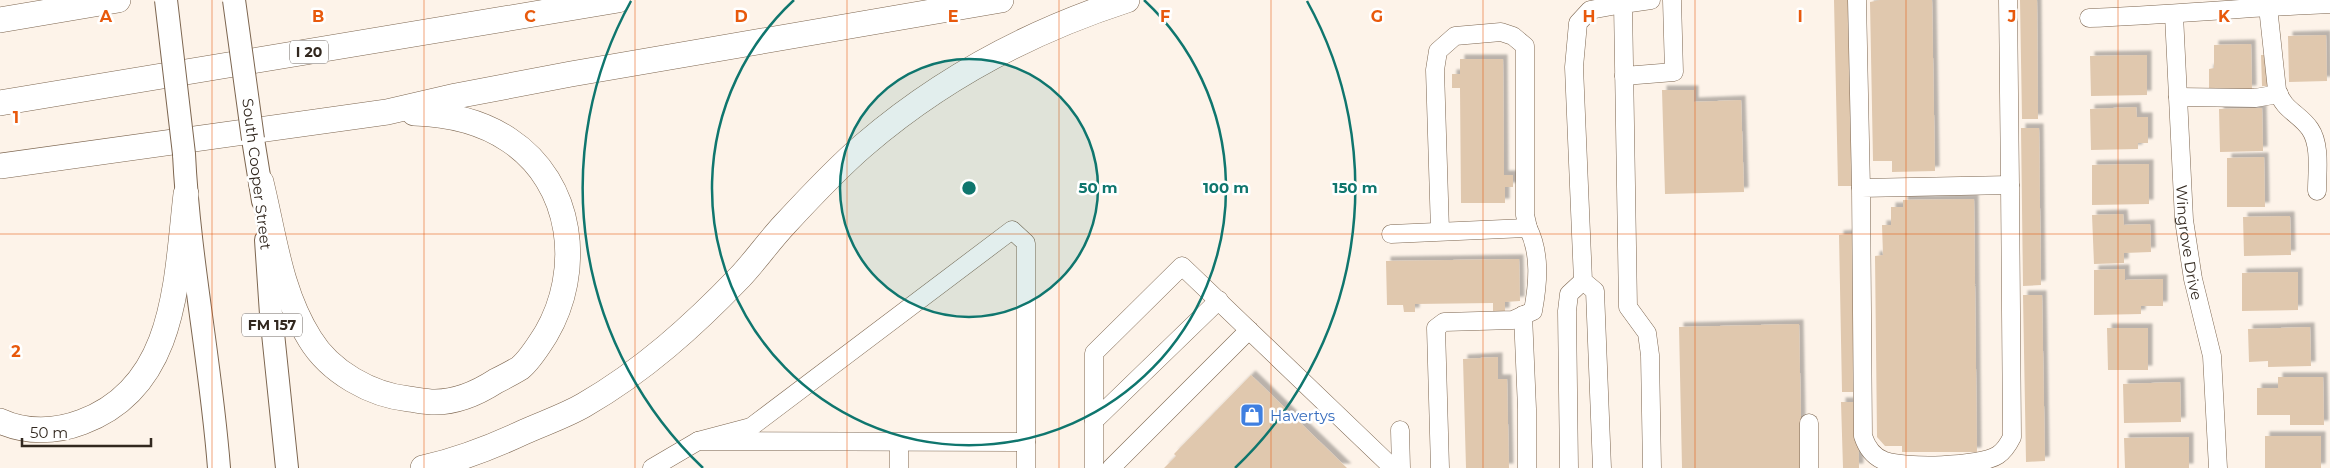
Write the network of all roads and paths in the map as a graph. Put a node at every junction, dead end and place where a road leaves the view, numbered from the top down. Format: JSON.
{"nodes":[{"id":1,"x":118,"y":0,"type":"edge"},
{"id":2,"x":166,"y":0,"type":"edge"},
{"id":3,"x":234,"y":0,"type":"edge"},
{"id":4,"x":618,"y":0,"type":"edge"},
{"id":5,"x":1001,"y":0,"type":"edge"},
{"id":6,"x":1127,"y":0,"type":"edge"},
{"id":7,"x":1651,"y":0,"type":"edge"},
{"id":8,"x":1672,"y":0,"type":"edge"},
{"id":9,"x":1857,"y":0,"type":"edge"},
{"id":10,"x":2008,"y":0,"type":"edge"},
{"id":11,"x":1622,"y":4,"type":"junction"},
{"id":12,"x":2330,"y":4,"type":"edge"},
{"id":13,"x":2268,"y":6,"type":"junction"},
{"id":14,"x":2174,"y":15,"type":"junction"},
{"id":15,"x":2089,"y":18,"type":"dead end"},
{"id":16,"x":0,"y":20,"type":"edge"},
{"id":17,"x":1624,"y":76,"type":"junction"},
{"id":18,"x":2278,"y":94,"type":"junction"},
{"id":19,"x":2178,"y":97,"type":"junction"},
{"id":20,"x":0,"y":103,"type":"edge"},
{"id":21,"x":387,"y":112,"type":"junction"},
{"id":22,"x":116,"y":150,"type":"junction"},
{"id":23,"x":0,"y":166,"type":"edge"},
{"id":24,"x":261,"y":182,"type":"junction"},
{"id":25,"x":0,"y":183,"type":"edge"},
{"id":26,"x":2010,"y":185,"type":"junction"},
{"id":27,"x":1861,"y":188,"type":"junction"},
{"id":28,"x":2317,"y":191,"type":"dead end"},
{"id":29,"x":186,"y":194,"type":"junction"},
{"id":30,"x":1528,"y":228,"type":"junction"},
{"id":31,"x":1440,"y":231,"type":"junction"},
{"id":32,"x":1391,"y":234,"type":"dead end"},
{"id":33,"x":1583,"y":281,"type":"junction"},
{"id":34,"x":1218,"y":300,"type":"junction"},
{"id":35,"x":1523,"y":315,"type":"junction"},
{"id":36,"x":1250,"y":330,"type":"junction"},
{"id":37,"x":0,"y":421,"type":"edge"},
{"id":38,"x":1094,"y":422,"type":"junction"},
{"id":39,"x":1809,"y":423,"type":"dead end"},
{"id":40,"x":1400,"y":430,"type":"dead end"},
{"id":41,"x":698,"y":441,"type":"junction"},
{"id":42,"x":899,"y":442,"type":"junction"},
{"id":43,"x":1026,"y":442,"type":"junction"},
{"id":44,"x":429,"y":467,"type":"edge"},
{"id":45,"x":1928,"y":467,"type":"edge"},
{"id":46,"x":219,"y":468,"type":"edge"},
{"id":47,"x":288,"y":468,"type":"edge"},
{"id":48,"x":652,"y":468,"type":"edge"},
{"id":49,"x":899,"y":468,"type":"edge"},
{"id":50,"x":1026,"y":468,"type":"edge"},
{"id":51,"x":1094,"y":468,"type":"edge"},
{"id":52,"x":1111,"y":468,"type":"edge"},
{"id":53,"x":1393,"y":468,"type":"edge"},
{"id":54,"x":1401,"y":468,"type":"edge"},
{"id":55,"x":1440,"y":468,"type":"edge"},
{"id":56,"x":1527,"y":468,"type":"edge"},
{"id":57,"x":1569,"y":468,"type":"edge"},
{"id":58,"x":1602,"y":468,"type":"edge"},
{"id":59,"x":1652,"y":468,"type":"edge"},
{"id":60,"x":1809,"y":468,"type":"edge"},
{"id":61,"x":2218,"y":468,"type":"edge"}],
"edges":[{"from":1,"to":16,"type":"highway"},
{"from":2,"to":29,"type":"main road","bridge":true},
{"from":3,"to":24,"type":"main road","name":"South Cooper Street","number":"FM 157","bridge":true},
{"from":4,"to":20,"type":"highway","number":"I 20"},
{"from":5,"to":21,"type":"highway"},
{"from":6,"to":44,"type":"highway"},
{"from":7,"to":11,"type":"street"},
{"from":8,"to":17,"type":"street"},
{"from":9,"to":27,"type":"street"},
{"from":10,"to":26,"type":"street"},
{"from":11,"to":17,"type":"street"},
{"from":11,"to":33,"type":"street"},
{"from":12,"to":13,"type":"street"},
{"from":13,"to":14,"type":"street"},
{"from":13,"to":18,"type":"street"},
{"from":14,"to":15,"type":"street"},
{"from":14,"to":19,"type":"street","name":"Wingrove Drive"},
{"from":17,"to":59,"type":"street"},
{"from":18,"to":19,"type":"street"},
{"from":18,"to":28,"type":"street"},
{"from":19,"to":61,"type":"street","name":"Wingrove Drive"},
{"from":21,"to":22,"type":"highway"},
{"from":21,"to":24,"type":"highway"},
{"from":22,"to":23,"type":"highway"},
{"from":22,"to":25,"type":"highway"},
{"from":24,"to":47,"type":"main road","name":"South Cooper Street","number":"FM 157"},
{"from":26,"to":27,"type":"street"},
{"from":26,"to":45,"type":"street"},
{"from":27,"to":45,"type":"street"},
{"from":29,"to":37,"type":"highway"},
{"from":29,"to":46,"type":"main road"},
{"from":30,"to":31,"type":"street"},
{"from":30,"to":31,"type":"street"},
{"from":30,"to":35,"type":"street"},
{"from":31,"to":32,"type":"street"},
{"from":33,"to":57,"type":"street"},
{"from":33,"to":58,"type":"street"},
{"from":34,"to":36,"type":"street"},
{"from":34,"to":38,"type":"street"},
{"from":34,"to":38,"type":"street"},
{"from":35,"to":55,"type":"street"},
{"from":35,"to":56,"type":"street"},
{"from":36,"to":52,"type":"street"},
{"from":36,"to":53,"type":"street"},
{"from":38,"to":51,"type":"street"},
{"from":39,"to":60,"type":"street"},
{"from":40,"to":54,"type":"street"},
{"from":41,"to":42,"type":"street"},
{"from":41,"to":43,"type":"street"},
{"from":41,"to":48,"type":"street"},
{"from":42,"to":43,"type":"street"},
{"from":42,"to":49,"type":"street"},
{"from":43,"to":50,"type":"street"}]}
